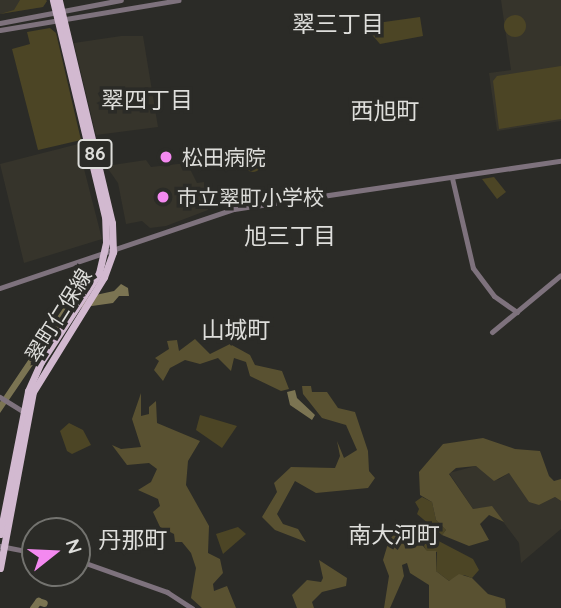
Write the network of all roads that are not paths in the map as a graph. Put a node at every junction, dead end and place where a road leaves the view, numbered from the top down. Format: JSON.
{"nodes":[{"id":1,"x":53,"y":0,"type":"edge"},
{"id":2,"x":60,"y":0,"type":"edge"},
{"id":3,"x":121,"y":0,"type":"edge"},
{"id":4,"x":179,"y":0,"type":"edge"},
{"id":5,"x":60,"y":15,"type":"junction"},
{"id":6,"x":0,"y":23,"type":"edge"},
{"id":7,"x":0,"y":30,"type":"edge"},
{"id":8,"x":561,"y":161,"type":"edge"},
{"id":9,"x":452,"y":178,"type":"junction"},
{"id":10,"x":109,"y":254,"type":"junction"},
{"id":11,"x":561,"y":275,"type":"edge"},
{"id":12,"x":0,"y":288,"type":"edge"},
{"id":13,"x":517,"y":312,"type":"junction"},
{"id":14,"x":492,"y":332,"type":"dead end"},
{"id":15,"x":1,"y":397,"type":"edge"},
{"id":16,"x":24,"y":413,"type":"junction"},
{"id":17,"x":0,"y":534,"type":"edge"},
{"id":18,"x":2,"y":547,"type":"edge"},
{"id":19,"x":21,"y":550,"type":"edge"},
{"id":20,"x":91,"y":565,"type":"edge"},
{"id":21,"x":0,"y":568,"type":"edge"},
{"id":22,"x":192,"y":608,"type":"edge"}],
"edges":[{"from":1,"to":5,"type":"main road","name":"翠町仁保線","number":"86"},
{"from":2,"to":5,"type":"main road","name":"翠町仁保線","number":"86"},
{"from":3,"to":5,"type":"street"},
{"from":4,"to":5,"type":"street"},
{"from":5,"to":6,"type":"street"},
{"from":5,"to":7,"type":"street"},
{"from":5,"to":10,"type":"main road","name":"翠町仁保線","number":"86"},
{"from":8,"to":9,"type":"street"},
{"from":9,"to":10,"type":"street"},
{"from":9,"to":13,"type":"street"},
{"from":10,"to":12,"type":"street"},
{"from":10,"to":16,"type":"main road","name":"翠町仁保線","number":"86"},
{"from":10,"to":16,"type":"main road","name":"翠町仁保線","number":"86"},
{"from":11,"to":13,"type":"street"},
{"from":13,"to":14,"type":"street"},
{"from":15,"to":16,"type":"street"},
{"from":16,"to":17,"type":"main road","name":"翠町仁保線","number":"86"},
{"from":16,"to":18,"type":"main road","name":"翠町仁保線","number":"86"},
{"from":18,"to":19,"type":"street"},
{"from":18,"to":21,"type":"main road","name":"翠町仁保線","number":"86"},
{"from":20,"to":22,"type":"street"}]}
